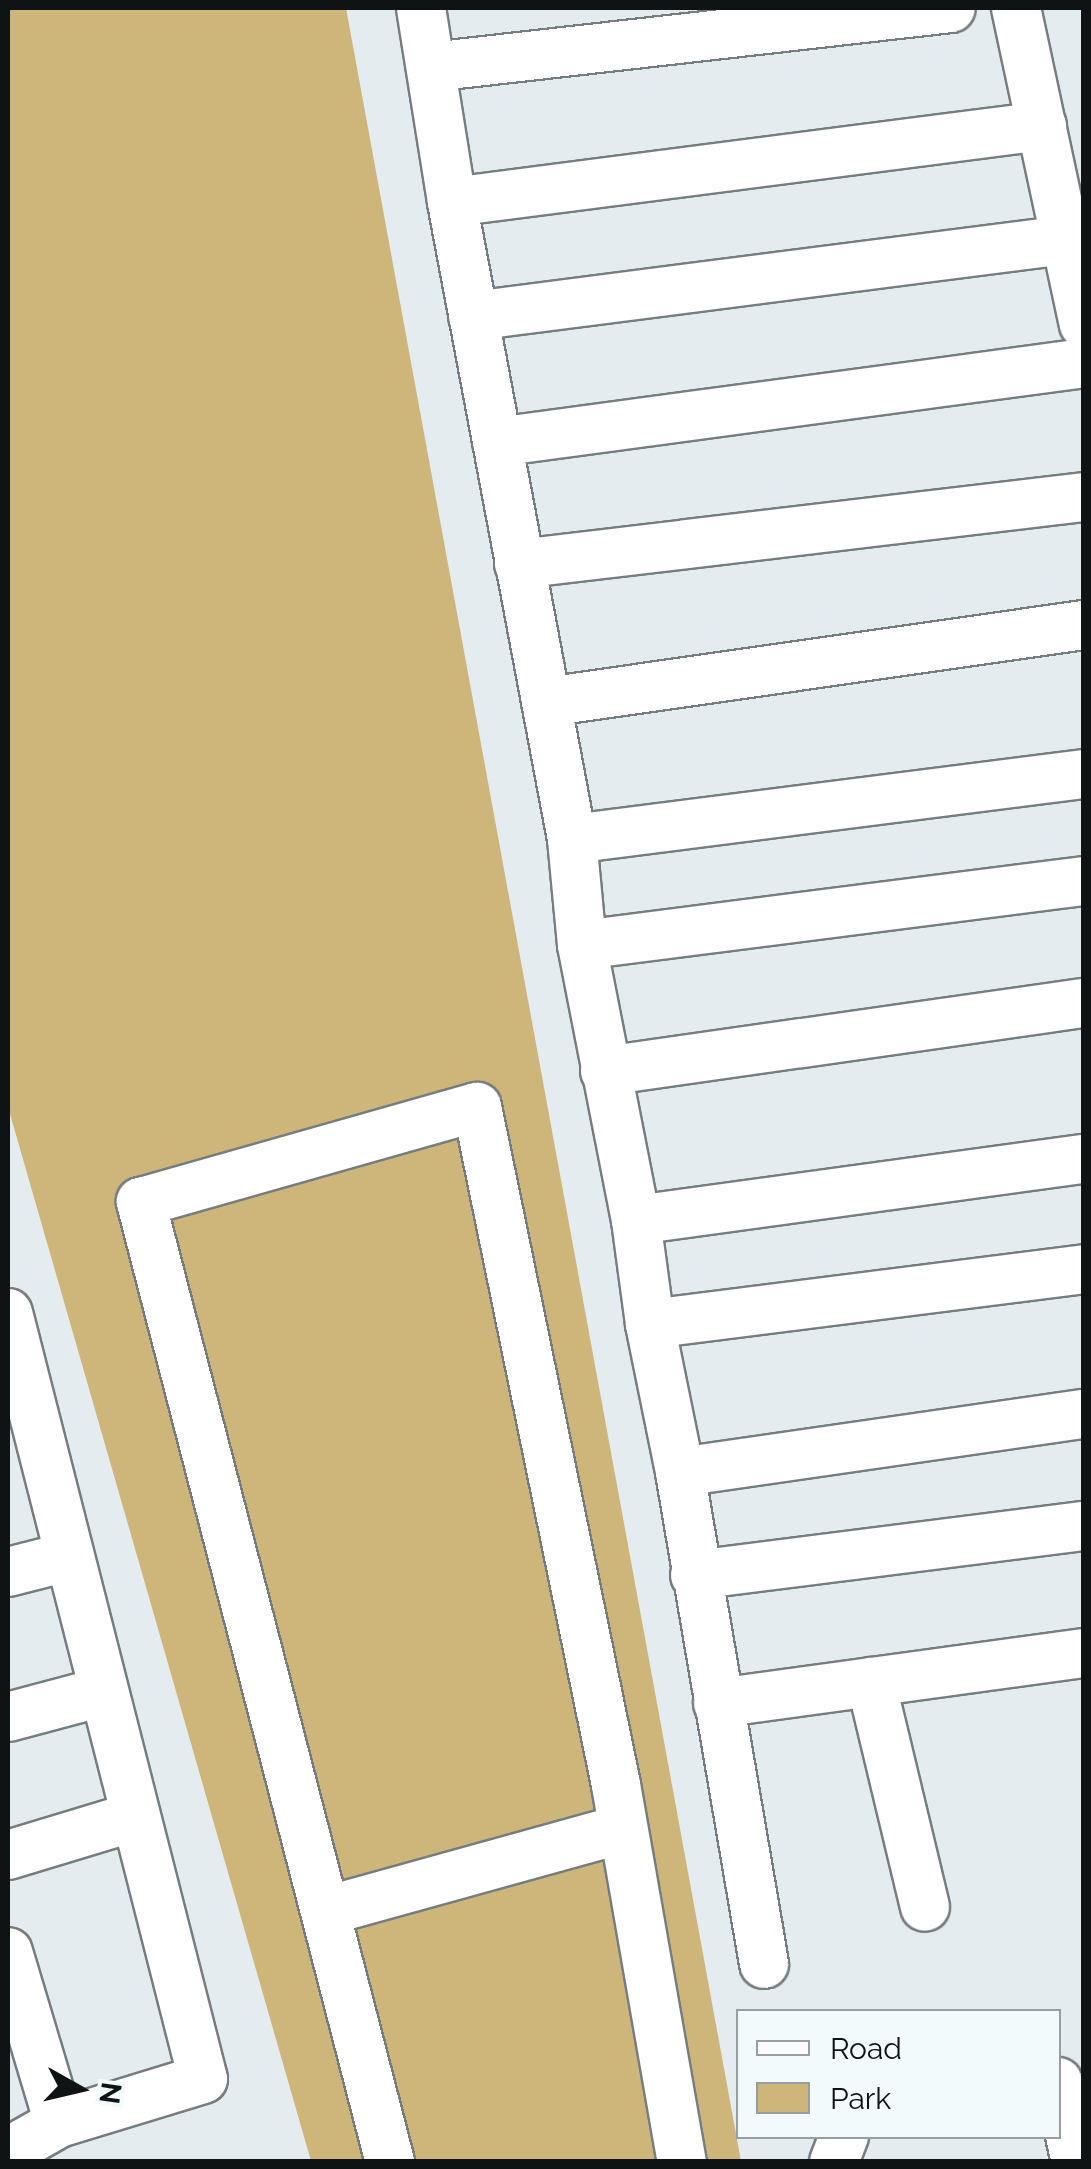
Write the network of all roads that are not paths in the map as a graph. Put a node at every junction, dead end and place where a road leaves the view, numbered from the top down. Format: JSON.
{"nodes":[{"id":1,"x":421,"y":8,"type":"edge"},
{"id":2,"x":952,"y":8,"type":"edge"},
{"id":3,"x":1016,"y":8,"type":"edge"},
{"id":4,"x":431,"y":67,"type":"junction"},
{"id":5,"x":1042,"y":126,"type":"junction"},
{"id":6,"x":452,"y":202,"type":"junction"},
{"id":7,"x":1065,"y":240,"type":"junction"},
{"id":8,"x":473,"y":316,"type":"junction"},
{"id":9,"x":1084,"y":324,"type":"edge"},
{"id":10,"x":1084,"y":363,"type":"edge"},
{"id":11,"x":497,"y":442,"type":"junction"},
{"id":12,"x":1084,"y":497,"type":"edge"},
{"id":13,"x":519,"y":564,"type":"junction"},
{"id":14,"x":1084,"y":625,"type":"edge"},
{"id":15,"x":546,"y":702,"type":"junction"},
{"id":16,"x":1084,"y":774,"type":"edge"},
{"id":17,"x":572,"y":839,"type":"junction"},
{"id":18,"x":1084,"y":882,"type":"edge"},
{"id":19,"x":582,"y":945,"type":"junction"},
{"id":20,"x":1084,"y":1003,"type":"edge"},
{"id":21,"x":604,"y":1072,"type":"junction"},
{"id":22,"x":1084,"y":1160,"type":"edge"},
{"id":23,"x":636,"y":1220,"type":"junction"},
{"id":24,"x":1084,"y":1269,"type":"edge"},
{"id":25,"x":8,"y":1313,"type":"edge"},
{"id":26,"x":650,"y":1324,"type":"junction"},
{"id":27,"x":1084,"y":1414,"type":"edge"},
{"id":28,"x":23,"y":1442,"type":"edge"},
{"id":29,"x":680,"y":1472,"type":"junction"},
{"id":30,"x":1084,"y":1526,"type":"edge"},
{"id":31,"x":67,"y":1556,"type":"junction"},
{"id":32,"x":8,"y":1572,"type":"edge"},
{"id":33,"x":694,"y":1575,"type":"junction"},
{"id":34,"x":1084,"y":1653,"type":"edge"},
{"id":35,"x":871,"y":1682,"type":"junction"},
{"id":36,"x":102,"y":1692,"type":"junction"},
{"id":37,"x":718,"y":1703,"type":"junction"},
{"id":38,"x":8,"y":1717,"type":"edge"},
{"id":39,"x":134,"y":1818,"type":"junction"},
{"id":40,"x":622,"y":1829,"type":"junction"},
{"id":41,"x":8,"y":1855,"type":"edge"},
{"id":42,"x":924,"y":1907,"type":"dead end"},
{"id":43,"x":326,"y":1911,"type":"junction"},
{"id":44,"x":8,"y":1952,"type":"edge"},
{"id":45,"x":764,"y":1964,"type":"dead end"},
{"id":46,"x":1061,"y":2095,"type":"edge"},
{"id":47,"x":59,"y":2124,"type":"junction"},
{"id":48,"x":8,"y":2152,"type":"edge"},
{"id":49,"x":390,"y":2162,"type":"edge"},
{"id":50,"x":682,"y":2162,"type":"edge"},
{"id":51,"x":1076,"y":2162,"type":"edge"}],
"edges":[{"from":1,"to":4,"type":"street"},
{"from":2,"to":4,"type":"street"},
{"from":3,"to":5,"type":"street"},
{"from":4,"to":6,"type":"street"},
{"from":5,"to":6,"type":"street"},
{"from":5,"to":7,"type":"street"},
{"from":6,"to":8,"type":"street"},
{"from":7,"to":8,"type":"street"},
{"from":7,"to":9,"type":"street"},
{"from":8,"to":11,"type":"street"},
{"from":10,"to":11,"type":"street"},
{"from":11,"to":13,"type":"street"},
{"from":12,"to":13,"type":"street"},
{"from":13,"to":15,"type":"street"},
{"from":14,"to":15,"type":"street"},
{"from":15,"to":17,"type":"street"},
{"from":16,"to":17,"type":"street"},
{"from":17,"to":19,"type":"street"},
{"from":18,"to":19,"type":"street"},
{"from":19,"to":21,"type":"street"},
{"from":20,"to":21,"type":"street"},
{"from":21,"to":23,"type":"street"},
{"from":22,"to":23,"type":"street"},
{"from":23,"to":26,"type":"street"},
{"from":24,"to":26,"type":"street"},
{"from":25,"to":28,"type":"street"},
{"from":26,"to":29,"type":"street"},
{"from":27,"to":29,"type":"street"},
{"from":28,"to":31,"type":"street"},
{"from":29,"to":33,"type":"street"},
{"from":30,"to":33,"type":"street"},
{"from":31,"to":32,"type":"street"},
{"from":31,"to":36,"type":"street"},
{"from":33,"to":37,"type":"street"},
{"from":34,"to":35,"type":"street"},
{"from":35,"to":37,"type":"street"},
{"from":35,"to":42,"type":"street"},
{"from":36,"to":38,"type":"street"},
{"from":36,"to":39,"type":"street"},
{"from":37,"to":45,"type":"street"},
{"from":39,"to":41,"type":"street"},
{"from":39,"to":47,"type":"street"},
{"from":40,"to":43,"type":"street"},
{"from":40,"to":43,"type":"street"},
{"from":40,"to":50,"type":"street"},
{"from":43,"to":49,"type":"street"},
{"from":44,"to":47,"type":"street"},
{"from":46,"to":51,"type":"street"},
{"from":47,"to":48,"type":"street"}]}
